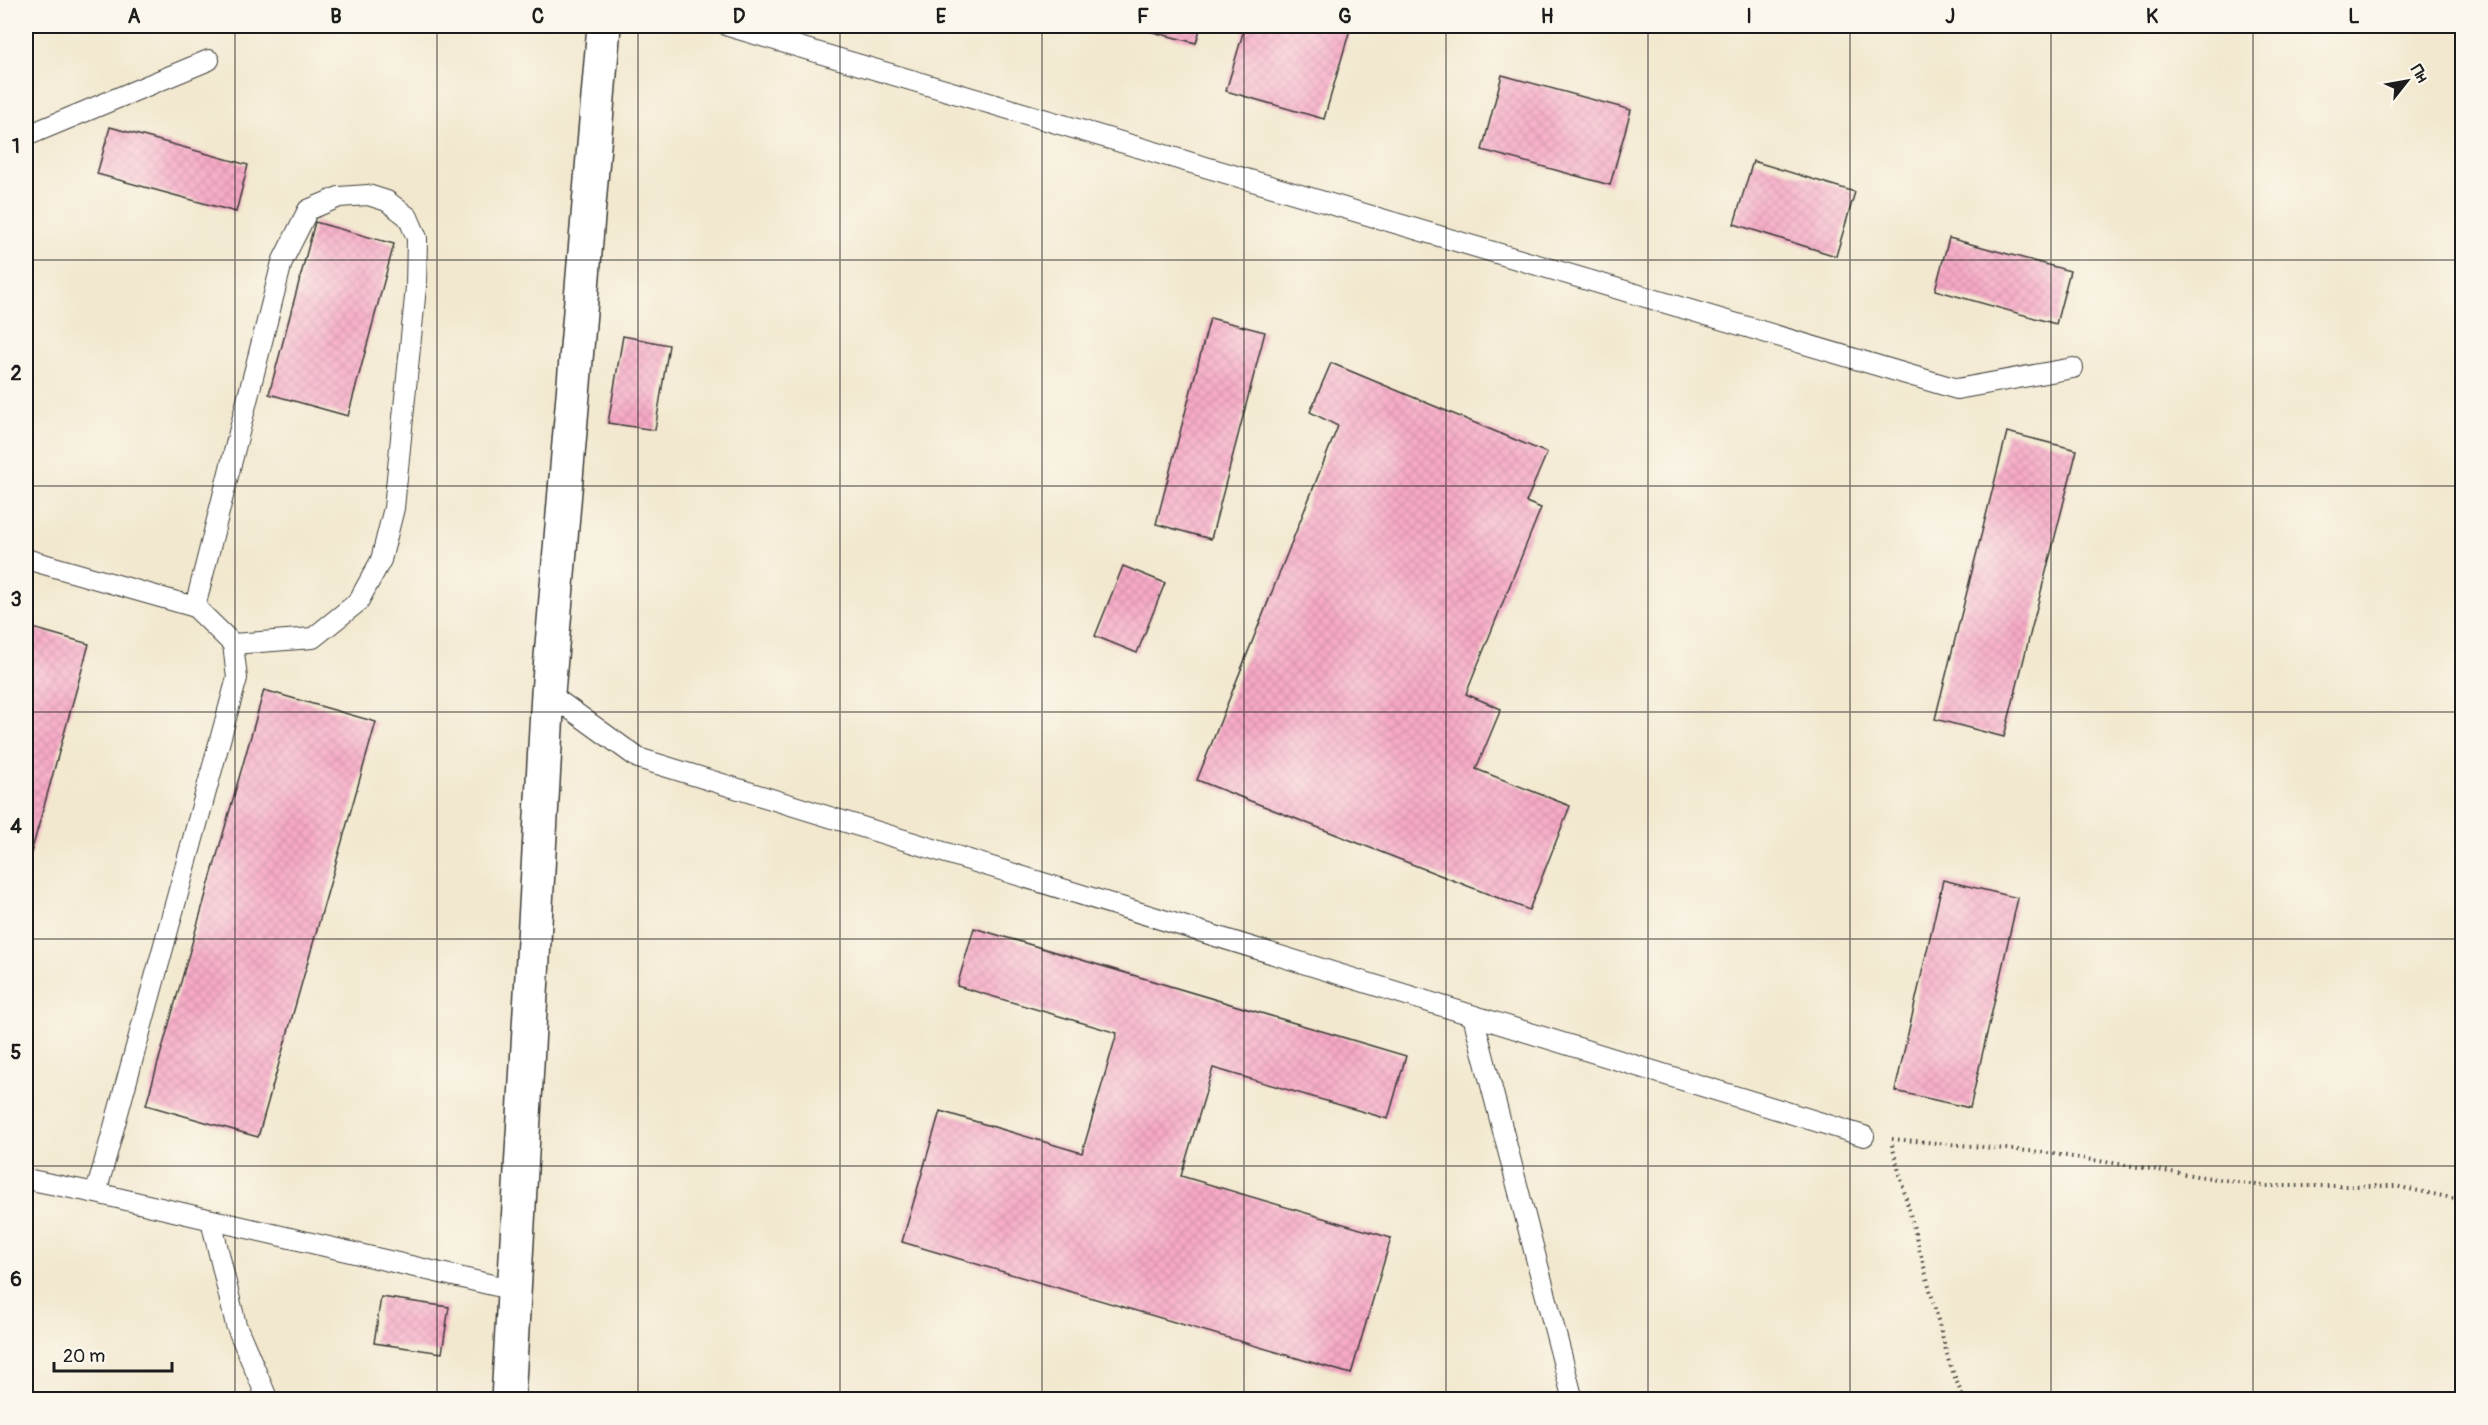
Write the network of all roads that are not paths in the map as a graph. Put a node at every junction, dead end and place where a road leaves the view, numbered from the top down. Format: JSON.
{"nodes":[{"id":1,"x":604,"y":26,"type":"edge"},
{"id":2,"x":728,"y":26,"type":"edge"},
{"id":3,"x":209,"y":60,"type":"dead end"},
{"id":4,"x":26,"y":136,"type":"edge"},
{"id":5,"x":2073,"y":368,"type":"dead end"},
{"id":6,"x":26,"y":559,"type":"edge"},
{"id":7,"x":195,"y":607,"type":"junction"},
{"id":8,"x":233,"y":644,"type":"junction"},
{"id":9,"x":548,"y":693,"type":"junction"},
{"id":10,"x":1473,"y":1016,"type":"junction"},
{"id":11,"x":1864,"y":1136,"type":"road end"},
{"id":12,"x":26,"y":1179,"type":"edge"},
{"id":13,"x":96,"y":1193,"type":"junction"},
{"id":14,"x":211,"y":1220,"type":"junction"},
{"id":15,"x":514,"y":1290,"type":"junction"},
{"id":16,"x":268,"y":1400,"type":"edge"},
{"id":17,"x":508,"y":1400,"type":"edge"},
{"id":18,"x":1573,"y":1400,"type":"edge"}],
"edges":[{"from":1,"to":9,"type":"street"},
{"from":2,"to":5,"type":"lane"},
{"from":3,"to":4,"type":"lane"},
{"from":6,"to":7,"type":"lane"},
{"from":7,"to":8,"type":"lane"},
{"from":7,"to":8,"type":"lane"},
{"from":8,"to":13,"type":"lane"},
{"from":9,"to":10,"type":"lane"},
{"from":9,"to":15,"type":"street"},
{"from":10,"to":11,"type":"lane"},
{"from":10,"to":18,"type":"lane"},
{"from":12,"to":13,"type":"lane"},
{"from":13,"to":14,"type":"lane"},
{"from":14,"to":15,"type":"lane"},
{"from":14,"to":16,"type":"lane"},
{"from":15,"to":17,"type":"street"}]}
